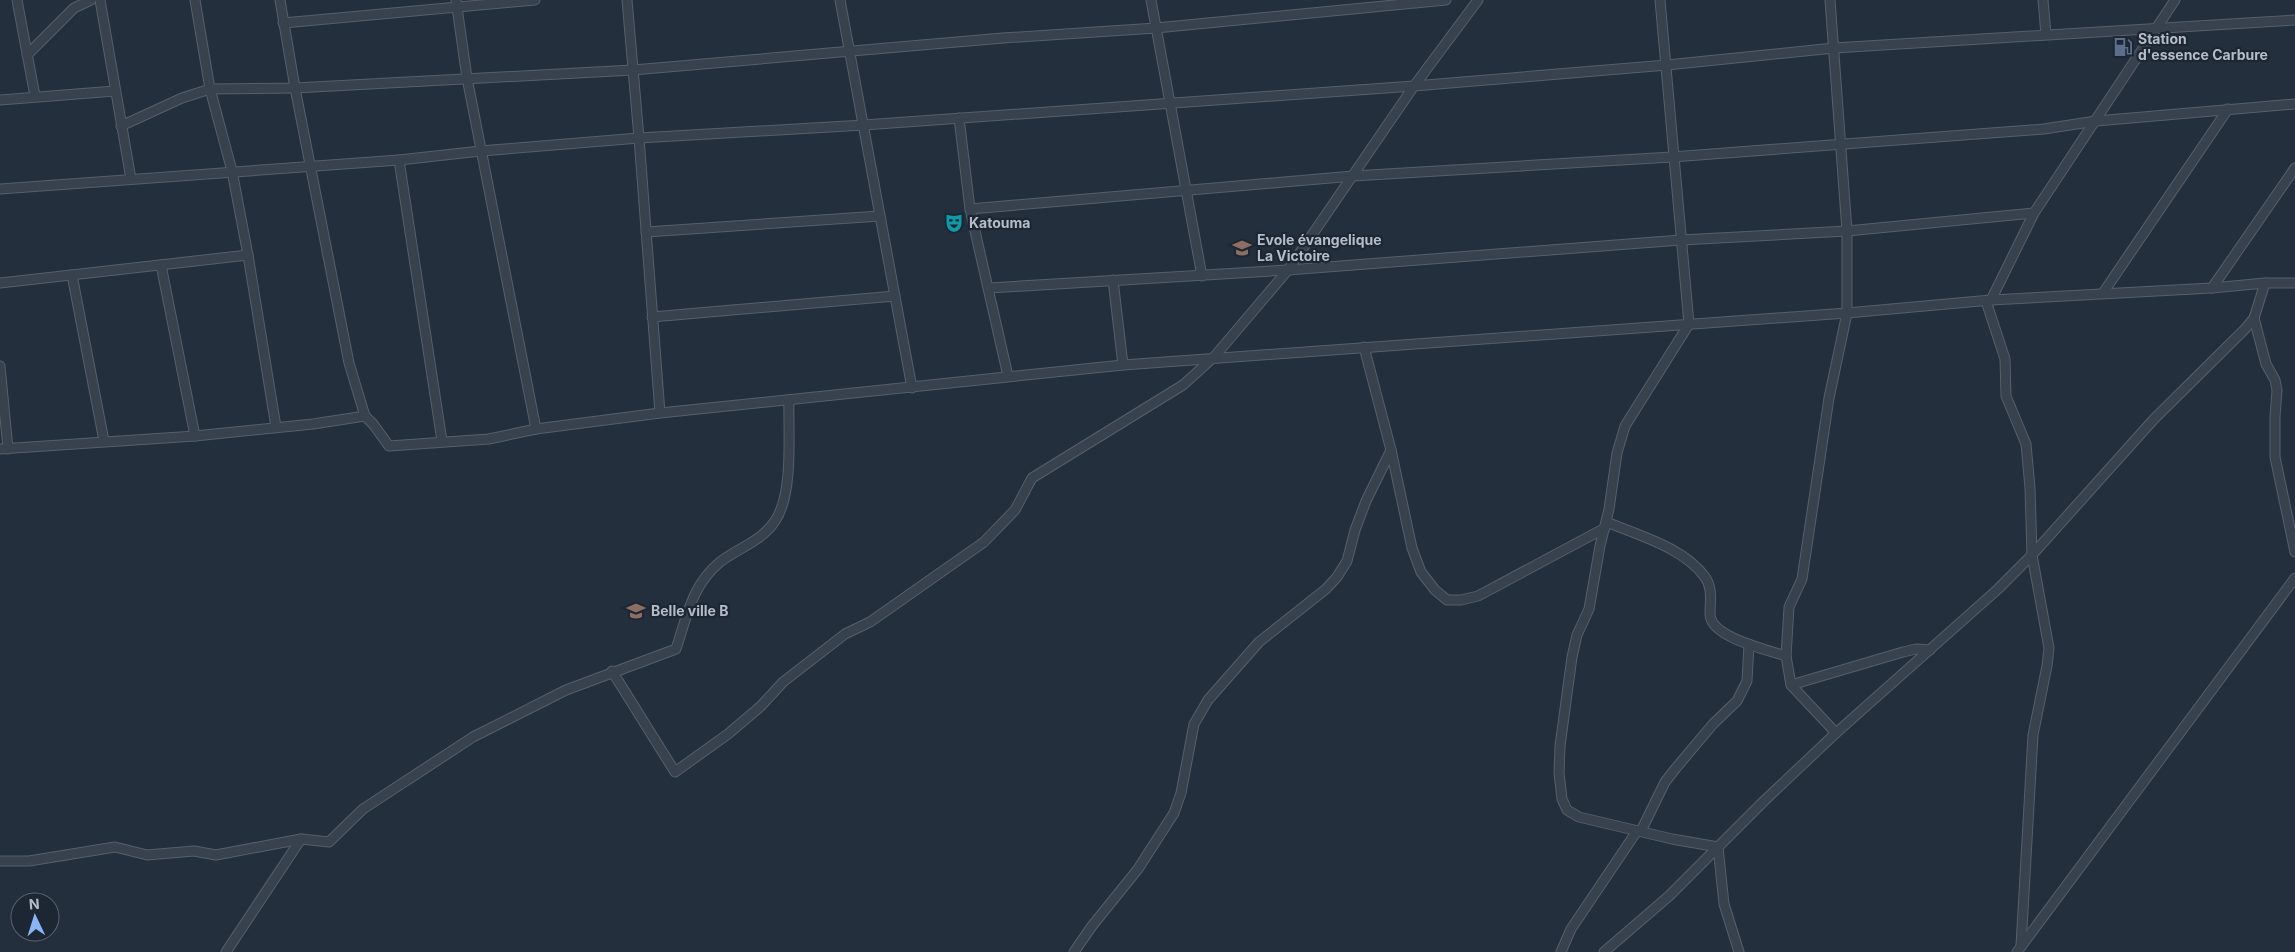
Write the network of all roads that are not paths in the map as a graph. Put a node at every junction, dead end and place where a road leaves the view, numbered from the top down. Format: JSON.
{"nodes":[{"id":1,"x":17,"y":0,"type":"edge"},
{"id":2,"x":91,"y":0,"type":"edge"},
{"id":3,"x":100,"y":0,"type":"edge"},
{"id":4,"x":196,"y":0,"type":"edge"},
{"id":5,"x":280,"y":0,"type":"edge"},
{"id":6,"x":535,"y":0,"type":"edge"},
{"id":7,"x":626,"y":0,"type":"edge"},
{"id":8,"x":840,"y":0,"type":"edge"},
{"id":9,"x":1151,"y":0,"type":"edge"},
{"id":10,"x":1446,"y":0,"type":"edge"},
{"id":11,"x":1478,"y":0,"type":"edge"},
{"id":12,"x":1660,"y":0,"type":"edge"},
{"id":13,"x":1830,"y":0,"type":"edge"},
{"id":14,"x":2043,"y":0,"type":"edge"},
{"id":15,"x":2175,"y":0,"type":"edge"},
{"id":16,"x":457,"y":3,"type":"edge"},
{"id":17,"x":2295,"y":20,"type":"edge"},
{"id":18,"x":283,"y":23,"type":"junction"},
{"id":19,"x":1156,"y":28,"type":"junction"},
{"id":20,"x":2154,"y":29,"type":"junction"},
{"id":21,"x":2046,"y":34,"type":"junction"},
{"id":22,"x":1834,"y":48,"type":"junction"},
{"id":23,"x":850,"y":52,"type":"junction"},
{"id":24,"x":27,"y":55,"type":"junction"},
{"id":25,"x":1667,"y":65,"type":"junction"},
{"id":26,"x":633,"y":70,"type":"junction"},
{"id":27,"x":467,"y":78,"type":"junction"},
{"id":28,"x":1414,"y":86,"type":"junction"},
{"id":29,"x":295,"y":88,"type":"junction"},
{"id":30,"x":210,"y":89,"type":"junction"},
{"id":31,"x":115,"y":91,"type":"junction"},
{"id":32,"x":35,"y":96,"type":"junction"},
{"id":33,"x":0,"y":100,"type":"edge"},
{"id":34,"x":1170,"y":102,"type":"junction"},
{"id":35,"x":2295,"y":104,"type":"edge"},
{"id":36,"x":2228,"y":109,"type":"junction"},
{"id":37,"x":959,"y":118,"type":"junction"},
{"id":38,"x":2096,"y":121,"type":"junction"},
{"id":39,"x":864,"y":125,"type":"junction"},
{"id":40,"x":121,"y":126,"type":"junction"},
{"id":41,"x":640,"y":138,"type":"junction"},
{"id":42,"x":1840,"y":144,"type":"junction"},
{"id":43,"x":481,"y":151,"type":"junction"},
{"id":44,"x":1672,"y":157,"type":"junction"},
{"id":45,"x":399,"y":160,"type":"junction"},
{"id":46,"x":310,"y":166,"type":"junction"},
{"id":47,"x":2295,"y":168,"type":"edge"},
{"id":48,"x":232,"y":171,"type":"junction"},
{"id":49,"x":1353,"y":176,"type":"junction"},
{"id":50,"x":131,"y":179,"type":"junction"},
{"id":51,"x":0,"y":189,"type":"edge"},
{"id":52,"x":1186,"y":192,"type":"junction"},
{"id":53,"x":970,"y":209,"type":"junction"},
{"id":54,"x":2034,"y":213,"type":"junction"},
{"id":55,"x":880,"y":216,"type":"junction"},
{"id":56,"x":1847,"y":231,"type":"junction"},
{"id":57,"x":646,"y":232,"type":"junction"},
{"id":58,"x":1681,"y":240,"type":"junction"},
{"id":59,"x":248,"y":255,"type":"junction"},
{"id":60,"x":161,"y":265,"type":"junction"},
{"id":61,"x":1288,"y":270,"type":"junction"},
{"id":62,"x":72,"y":275,"type":"junction"},
{"id":63,"x":1202,"y":276,"type":"junction"},
{"id":64,"x":1113,"y":280,"type":"junction"},
{"id":65,"x":0,"y":283,"type":"edge"},
{"id":66,"x":2265,"y":283,"type":"junction"},
{"id":67,"x":2295,"y":283,"type":"edge"},
{"id":68,"x":989,"y":288,"type":"junction"},
{"id":69,"x":2212,"y":288,"type":"junction"},
{"id":70,"x":2103,"y":293,"type":"junction"},
{"id":71,"x":895,"y":296,"type":"junction"},
{"id":72,"x":1988,"y":301,"type":"junction"},
{"id":73,"x":1847,"y":313,"type":"junction"},
{"id":74,"x":652,"y":317,"type":"junction"},
{"id":75,"x":2254,"y":318,"type":"junction"},
{"id":76,"x":1689,"y":324,"type":"junction"},
{"id":77,"x":1364,"y":347,"type":"junction"},
{"id":78,"x":1214,"y":357,"type":"junction"},
{"id":79,"x":1123,"y":365,"type":"junction"},
{"id":80,"x":1,"y":371,"type":"edge"},
{"id":81,"x":1008,"y":376,"type":"junction"},
{"id":82,"x":912,"y":388,"type":"junction"},
{"id":83,"x":789,"y":400,"type":"junction"},
{"id":84,"x":660,"y":413,"type":"junction"},
{"id":85,"x":365,"y":416,"type":"junction"},
{"id":86,"x":276,"y":427,"type":"junction"},
{"id":87,"x":536,"y":429,"type":"junction"},
{"id":88,"x":194,"y":436,"type":"junction"},
{"id":89,"x":104,"y":441,"type":"junction"},
{"id":90,"x":442,"y":441,"type":"junction"},
{"id":91,"x":4,"y":449,"type":"edge"},
{"id":92,"x":1392,"y":450,"type":"junction"},
{"id":93,"x":1606,"y":525,"type":"junction"},
{"id":94,"x":2295,"y":552,"type":"edge"},
{"id":95,"x":2032,"y":554,"type":"junction"},
{"id":96,"x":2295,"y":578,"type":"edge"},
{"id":97,"x":1749,"y":644,"type":"junction"},
{"id":98,"x":1930,"y":650,"type":"junction"},
{"id":99,"x":1786,"y":656,"type":"junction"},
{"id":100,"x":612,"y":671,"type":"junction"},
{"id":101,"x":1791,"y":685,"type":"junction"},
{"id":102,"x":1836,"y":733,"type":"junction"},
{"id":103,"x":1639,"y":831,"type":"junction"},
{"id":104,"x":301,"y":839,"type":"junction"},
{"id":105,"x":1718,"y":847,"type":"junction"},
{"id":106,"x":0,"y":862,"type":"edge"},
{"id":107,"x":2019,"y":949,"type":"edge"},
{"id":108,"x":226,"y":952,"type":"edge"},
{"id":109,"x":1074,"y":952,"type":"edge"},
{"id":110,"x":1561,"y":952,"type":"edge"},
{"id":111,"x":1604,"y":952,"type":"edge"},
{"id":112,"x":1739,"y":952,"type":"edge"}],
"edges":[{"from":1,"to":24,"type":"street"},
{"from":2,"to":24,"type":"street"},
{"from":3,"to":31,"type":"street"},
{"from":4,"to":30,"type":"street"},
{"from":5,"to":18,"type":"street"},
{"from":6,"to":16,"type":"street"},
{"from":7,"to":26,"type":"street"},
{"from":8,"to":23,"type":"street"},
{"from":9,"to":19,"type":"street"},
{"from":10,"to":19,"type":"street"},
{"from":11,"to":28,"type":"street"},
{"from":12,"to":25,"type":"street"},
{"from":13,"to":22,"type":"street"},
{"from":14,"to":21,"type":"street"},
{"from":15,"to":20,"type":"street"},
{"from":16,"to":18,"type":"street"},
{"from":16,"to":27,"type":"street"},
{"from":17,"to":20,"type":"street"},
{"from":18,"to":29,"type":"street"},
{"from":19,"to":23,"type":"street"},
{"from":19,"to":34,"type":"street"},
{"from":20,"to":21,"type":"street"},
{"from":20,"to":38,"type":"street"},
{"from":21,"to":22,"type":"street"},
{"from":22,"to":25,"type":"street"},
{"from":22,"to":42,"type":"street"},
{"from":23,"to":26,"type":"street"},
{"from":23,"to":39,"type":"street"},
{"from":24,"to":32,"type":"street"},
{"from":25,"to":28,"type":"street"},
{"from":25,"to":44,"type":"street"},
{"from":26,"to":27,"type":"street"},
{"from":26,"to":41,"type":"street"},
{"from":27,"to":29,"type":"street"},
{"from":27,"to":43,"type":"street"},
{"from":28,"to":34,"type":"street"},
{"from":28,"to":49,"type":"street"},
{"from":29,"to":30,"type":"street"},
{"from":29,"to":46,"type":"street"},
{"from":30,"to":40,"type":"street"},
{"from":30,"to":48,"type":"street"},
{"from":31,"to":32,"type":"street"},
{"from":31,"to":40,"type":"street"},
{"from":32,"to":33,"type":"street"},
{"from":34,"to":37,"type":"street"},
{"from":34,"to":52,"type":"street"},
{"from":35,"to":36,"type":"street"},
{"from":36,"to":38,"type":"street"},
{"from":36,"to":70,"type":"street"},
{"from":37,"to":39,"type":"street"},
{"from":37,"to":53,"type":"street"},
{"from":38,"to":42,"type":"street"},
{"from":38,"to":54,"type":"street"},
{"from":39,"to":41,"type":"street"},
{"from":39,"to":55,"type":"street"},
{"from":40,"to":50,"type":"street"},
{"from":41,"to":43,"type":"street"},
{"from":41,"to":57,"type":"street"},
{"from":42,"to":44,"type":"street"},
{"from":42,"to":56,"type":"street"},
{"from":43,"to":45,"type":"street"},
{"from":43,"to":87,"type":"street"},
{"from":44,"to":49,"type":"street"},
{"from":44,"to":58,"type":"street"},
{"from":45,"to":46,"type":"street"},
{"from":45,"to":90,"type":"street"},
{"from":46,"to":48,"type":"street"},
{"from":46,"to":85,"type":"street"},
{"from":47,"to":69,"type":"street"},
{"from":48,"to":50,"type":"street"},
{"from":48,"to":59,"type":"street"},
{"from":49,"to":52,"type":"street"},
{"from":49,"to":61,"type":"street"},
{"from":50,"to":51,"type":"street"},
{"from":52,"to":53,"type":"street"},
{"from":52,"to":63,"type":"street"},
{"from":53,"to":68,"type":"street"},
{"from":54,"to":56,"type":"street"},
{"from":54,"to":72,"type":"street"},
{"from":55,"to":57,"type":"street"},
{"from":55,"to":71,"type":"street"},
{"from":56,"to":58,"type":"street"},
{"from":56,"to":73,"type":"street"},
{"from":57,"to":74,"type":"street"},
{"from":58,"to":61,"type":"street"},
{"from":58,"to":76,"type":"street"},
{"from":59,"to":60,"type":"street"},
{"from":59,"to":86,"type":"street"},
{"from":60,"to":62,"type":"street"},
{"from":60,"to":88,"type":"street"},
{"from":61,"to":63,"type":"street"},
{"from":61,"to":78,"type":"street"},
{"from":62,"to":65,"type":"street"},
{"from":62,"to":89,"type":"street"},
{"from":63,"to":64,"type":"street"},
{"from":64,"to":68,"type":"street"},
{"from":64,"to":79,"type":"street"},
{"from":66,"to":67,"type":"street"},
{"from":66,"to":69,"type":"street"},
{"from":66,"to":75,"type":"street"},
{"from":68,"to":81,"type":"street"},
{"from":69,"to":70,"type":"street"},
{"from":70,"to":72,"type":"street"},
{"from":71,"to":74,"type":"street"},
{"from":71,"to":82,"type":"street"},
{"from":72,"to":73,"type":"street"},
{"from":72,"to":95,"type":"street"},
{"from":73,"to":76,"type":"street"},
{"from":73,"to":99,"type":"street"},
{"from":74,"to":84,"type":"street"},
{"from":75,"to":94,"type":"street"},
{"from":75,"to":95,"type":"street"},
{"from":76,"to":77,"type":"street"},
{"from":76,"to":93,"type":"street"},
{"from":77,"to":78,"type":"street"},
{"from":77,"to":92,"type":"street"},
{"from":78,"to":79,"type":"street"},
{"from":78,"to":100,"type":"street"},
{"from":79,"to":81,"type":"street"},
{"from":80,"to":91,"type":"street"},
{"from":81,"to":82,"type":"street"},
{"from":82,"to":83,"type":"street"},
{"from":83,"to":84,"type":"street"},
{"from":83,"to":100,"type":"street"},
{"from":84,"to":87,"type":"street"},
{"from":85,"to":86,"type":"street"},
{"from":85,"to":90,"type":"street"},
{"from":86,"to":88,"type":"street"},
{"from":87,"to":90,"type":"street"},
{"from":88,"to":89,"type":"street"},
{"from":89,"to":91,"type":"street"},
{"from":92,"to":93,"type":"street"},
{"from":92,"to":109,"type":"street"},
{"from":93,"to":97,"type":"street"},
{"from":93,"to":103,"type":"street"},
{"from":95,"to":98,"type":"street"},
{"from":95,"to":107,"type":"street"},
{"from":96,"to":107,"type":"street"},
{"from":97,"to":99,"type":"street"},
{"from":97,"to":103,"type":"street"},
{"from":98,"to":101,"type":"street"},
{"from":98,"to":102,"type":"street"},
{"from":99,"to":101,"type":"street"},
{"from":100,"to":104,"type":"street"},
{"from":101,"to":102,"type":"street"},
{"from":102,"to":105,"type":"street"},
{"from":103,"to":105,"type":"street"},
{"from":103,"to":110,"type":"street"},
{"from":104,"to":106,"type":"street"},
{"from":104,"to":108,"type":"street"},
{"from":105,"to":111,"type":"street"},
{"from":105,"to":112,"type":"street"}]}
